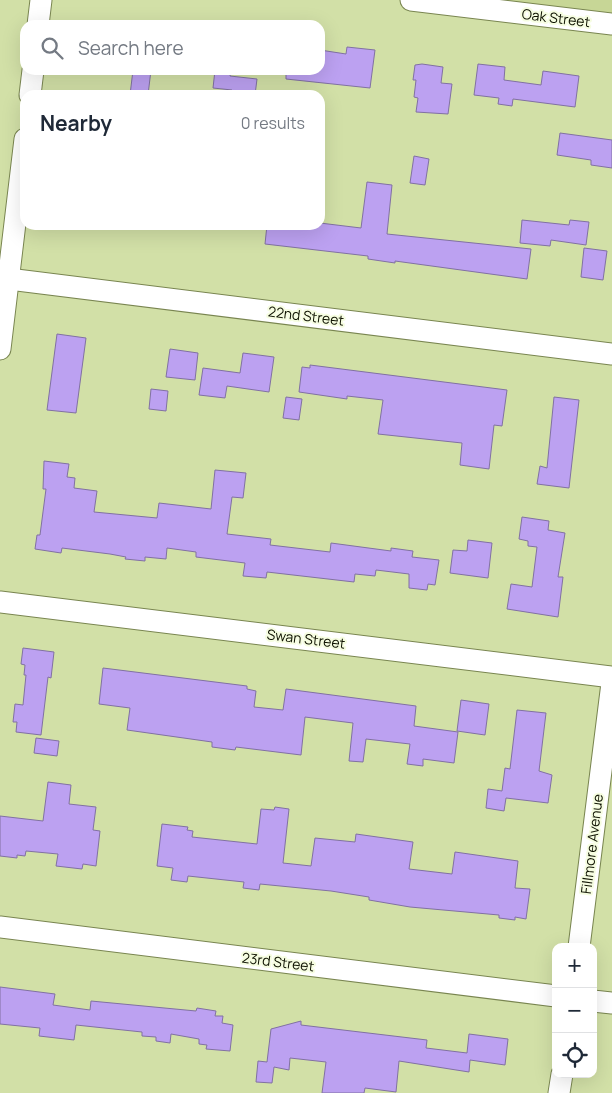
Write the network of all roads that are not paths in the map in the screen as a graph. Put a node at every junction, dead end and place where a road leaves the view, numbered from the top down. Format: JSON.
{"nodes":[{"id":1,"x":41,"y":0,"type":"edge"},
{"id":2,"x":411,"y":0,"type":"edge"},
{"id":3,"x":39,"y":20,"type":"edge"},
{"id":4,"x":612,"y":24,"type":"edge"},
{"id":5,"x":32,"y":75,"type":"edge"},
{"id":6,"x":31,"y":90,"type":"edge"},
{"id":7,"x":20,"y":172,"type":"edge"},
{"id":8,"x":4,"y":278,"type":"edge"},
{"id":9,"x":0,"y":349,"type":"edge"},
{"id":10,"x":612,"y":354,"type":"edge"},
{"id":11,"x":0,"y":602,"type":"edge"},
{"id":12,"x":612,"y":677,"type":"edge"},
{"id":13,"x":612,"y":682,"type":"edge"},
{"id":14,"x":0,"y":928,"type":"edge"},
{"id":15,"x":579,"y":943,"type":"edge"},
{"id":16,"x":552,"y":996,"type":"edge"},
{"id":17,"x":597,"y":1001,"type":"edge"},
{"id":18,"x":612,"y":1003,"type":"edge"},
{"id":19,"x":561,"y":1078,"type":"edge"},
{"id":20,"x":559,"y":1093,"type":"edge"}],
"edges":[{"from":1,"to":3,"type":"street"},
{"from":2,"to":4,"type":"street","name":"Oak Street"},
{"from":5,"to":6,"type":"street"},
{"from":7,"to":8,"type":"street"},
{"from":8,"to":9,"type":"street"},
{"from":8,"to":10,"type":"street","name":"22nd Street"},
{"from":11,"to":12,"type":"street","name":"Swan Street"},
{"from":13,"to":15,"type":"street","name":"Fillmore Avenue"},
{"from":14,"to":16,"type":"street","name":"23rd Street"},
{"from":17,"to":18,"type":"street"},
{"from":19,"to":20,"type":"street"}]}
